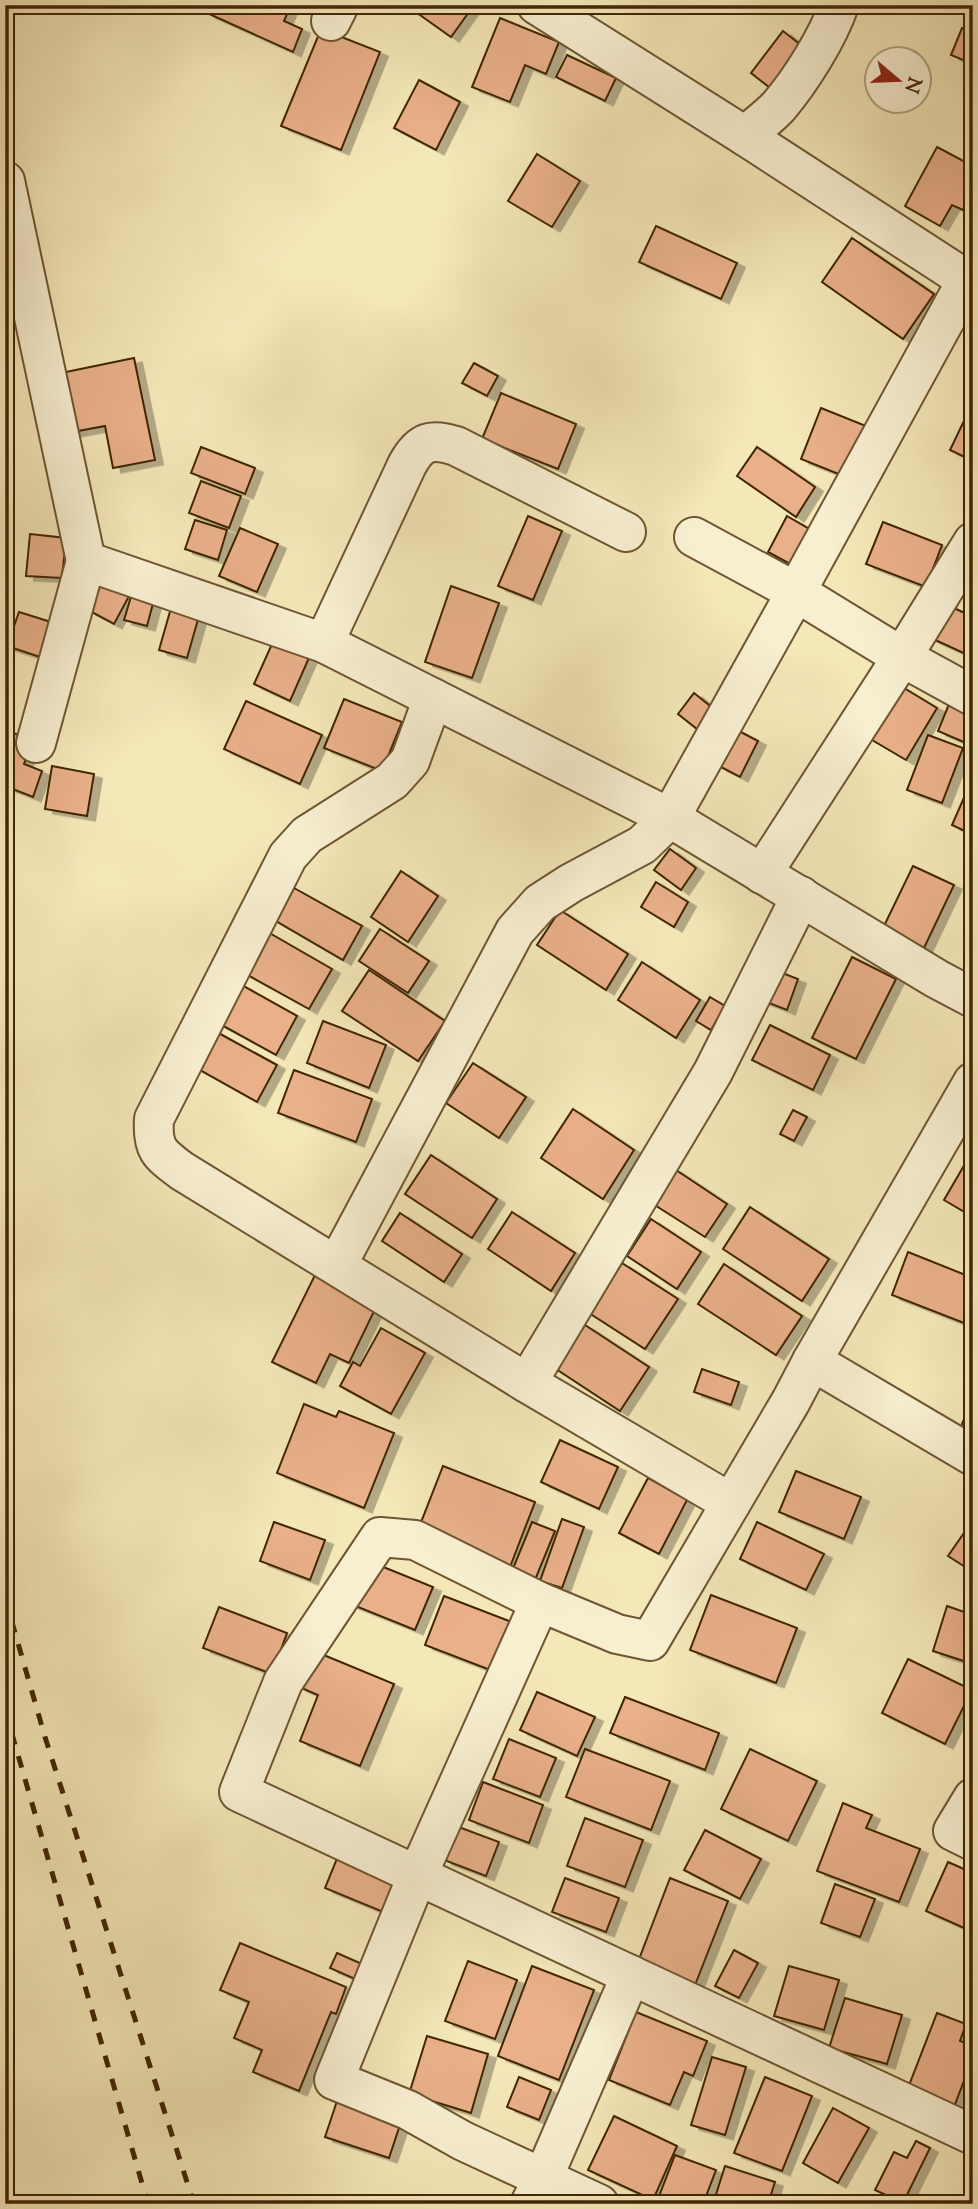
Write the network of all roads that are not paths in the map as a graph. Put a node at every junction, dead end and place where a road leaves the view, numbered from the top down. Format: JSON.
{"nodes":[{"id":1,"x":537,"y":5,"type":"edge"},
{"id":2,"x":839,"y":5,"type":"edge"},
{"id":3,"x":746,"y":136,"type":"junction"},
{"id":4,"x":5,"y":181,"type":"edge"},
{"id":5,"x":970,"y":282,"type":"edge"},
{"id":6,"x":626,"y":532,"type":"dead end"},
{"id":7,"x":694,"y":537,"type":"dead end"},
{"id":8,"x":973,"y":542,"type":"edge"},
{"id":9,"x":86,"y":562,"type":"junction"},
{"id":10,"x":796,"y":592,"type":"junction"},
{"id":11,"x":324,"y":643,"type":"junction"},
{"id":12,"x":902,"y":657,"type":"junction"},
{"id":13,"x":973,"y":696,"type":"edge"},
{"id":14,"x":433,"y":698,"type":"junction"},
{"id":15,"x":36,"y":743,"type":"dead end"},
{"id":16,"x":670,"y":818,"type":"junction"},
{"id":17,"x":762,"y":874,"type":"junction"},
{"id":18,"x":801,"y":896,"type":"junction"},
{"id":19,"x":973,"y":998,"type":"edge"},
{"id":20,"x":973,"y":1082,"type":"edge"},
{"id":21,"x":337,"y":1265,"type":"junction"},
{"id":22,"x":811,"y":1361,"type":"junction"},
{"id":23,"x":527,"y":1383,"type":"junction"},
{"id":24,"x":973,"y":1456,"type":"edge"},
{"id":25,"x":731,"y":1503,"type":"junction"},
{"id":26,"x":540,"y":1602,"type":"junction"},
{"id":27,"x":973,"y":1798,"type":"edge"},
{"id":28,"x":973,"y":1841,"type":"edge"},
{"id":29,"x":418,"y":1874,"type":"junction"},
{"id":30,"x":631,"y":1975,"type":"junction"},
{"id":31,"x":973,"y":2135,"type":"edge"},
{"id":32,"x":536,"y":2191,"type":"edge"},
{"id":33,"x":599,"y":2204,"type":"edge"}],
"edges":[{"from":1,"to":3,"type":"street"},
{"from":2,"to":3,"type":"street"},
{"from":3,"to":5,"type":"street"},
{"from":4,"to":9,"type":"street"},
{"from":5,"to":10,"type":"street"},
{"from":6,"to":11,"type":"street"},
{"from":7,"to":10,"type":"street"},
{"from":8,"to":12,"type":"street"},
{"from":9,"to":11,"type":"street"},
{"from":9,"to":15,"type":"street"},
{"from":10,"to":12,"type":"street"},
{"from":10,"to":16,"type":"street"},
{"from":11,"to":14,"type":"street"},
{"from":12,"to":13,"type":"street"},
{"from":12,"to":17,"type":"street"},
{"from":14,"to":16,"type":"street"},
{"from":14,"to":21,"type":"street"},
{"from":16,"to":17,"type":"street"},
{"from":16,"to":21,"type":"street"},
{"from":17,"to":18,"type":"street"},
{"from":18,"to":19,"type":"street"},
{"from":18,"to":23,"type":"street"},
{"from":20,"to":22,"type":"street"},
{"from":21,"to":23,"type":"street"},
{"from":22,"to":24,"type":"street"},
{"from":22,"to":25,"type":"street"},
{"from":23,"to":25,"type":"street"},
{"from":25,"to":26,"type":"street"},
{"from":26,"to":29,"type":"street"},
{"from":26,"to":29,"type":"street"},
{"from":27,"to":28,"type":"street"},
{"from":29,"to":30,"type":"street"},
{"from":29,"to":32,"type":"street"},
{"from":30,"to":31,"type":"street"},
{"from":30,"to":32,"type":"street"},
{"from":32,"to":33,"type":"street"}]}
